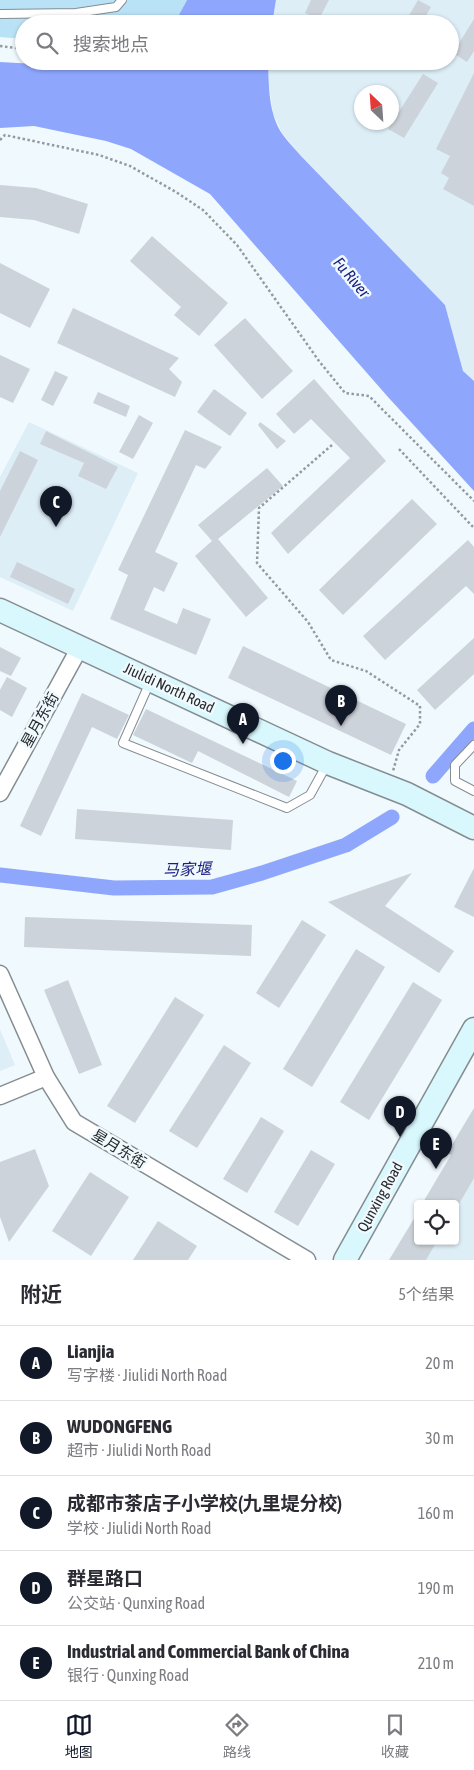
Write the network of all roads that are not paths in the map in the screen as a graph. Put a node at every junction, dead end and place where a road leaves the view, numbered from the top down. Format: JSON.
{"nodes":[{"id":1,"x":122,"y":0,"type":"edge"},
{"id":2,"x":0,"y":14,"type":"edge"},
{"id":3,"x":0,"y":610,"type":"edge"},
{"id":4,"x":80,"y":647,"type":"junction"},
{"id":5,"x":151,"y":680,"type":"junction"},
{"id":6,"x":474,"y":744,"type":"edge"},
{"id":7,"x":328,"y":763,"type":"junction"},
{"id":8,"x":474,"y":791,"type":"edge"},
{"id":9,"x":0,"y":793,"type":"edge"},
{"id":10,"x":474,"y":828,"type":"edge"},
{"id":11,"x":0,"y":974,"type":"edge"},
{"id":12,"x":474,"y":1029,"type":"edge"},
{"id":13,"x":46,"y":1077,"type":"junction"},
{"id":14,"x":0,"y":1096,"type":"edge"},
{"id":15,"x":307,"y":1260,"type":"edge"},
{"id":16,"x":345,"y":1260,"type":"edge"}],
"edges":[{"from":1,"to":2,"type":"lane"},
{"from":3,"to":4,"type":"street","name":"Jiulidi North Road"},
{"from":4,"to":5,"type":"street","name":"Jiulidi North Road"},
{"from":4,"to":9,"type":"street","name":"星月东街"},
{"from":5,"to":7,"type":"street","name":"Jiulidi North Road"},
{"from":5,"to":7,"type":"lane"},
{"from":6,"to":8,"type":"lane"},
{"from":7,"to":10,"type":"street","name":"Jiulidi North Road"},
{"from":11,"to":13,"type":"street","name":"星月东街"},
{"from":12,"to":16,"type":"street","name":"Qunxing Road"},
{"from":13,"to":14,"type":"street"},
{"from":13,"to":15,"type":"street","name":"星月东街"}]}
